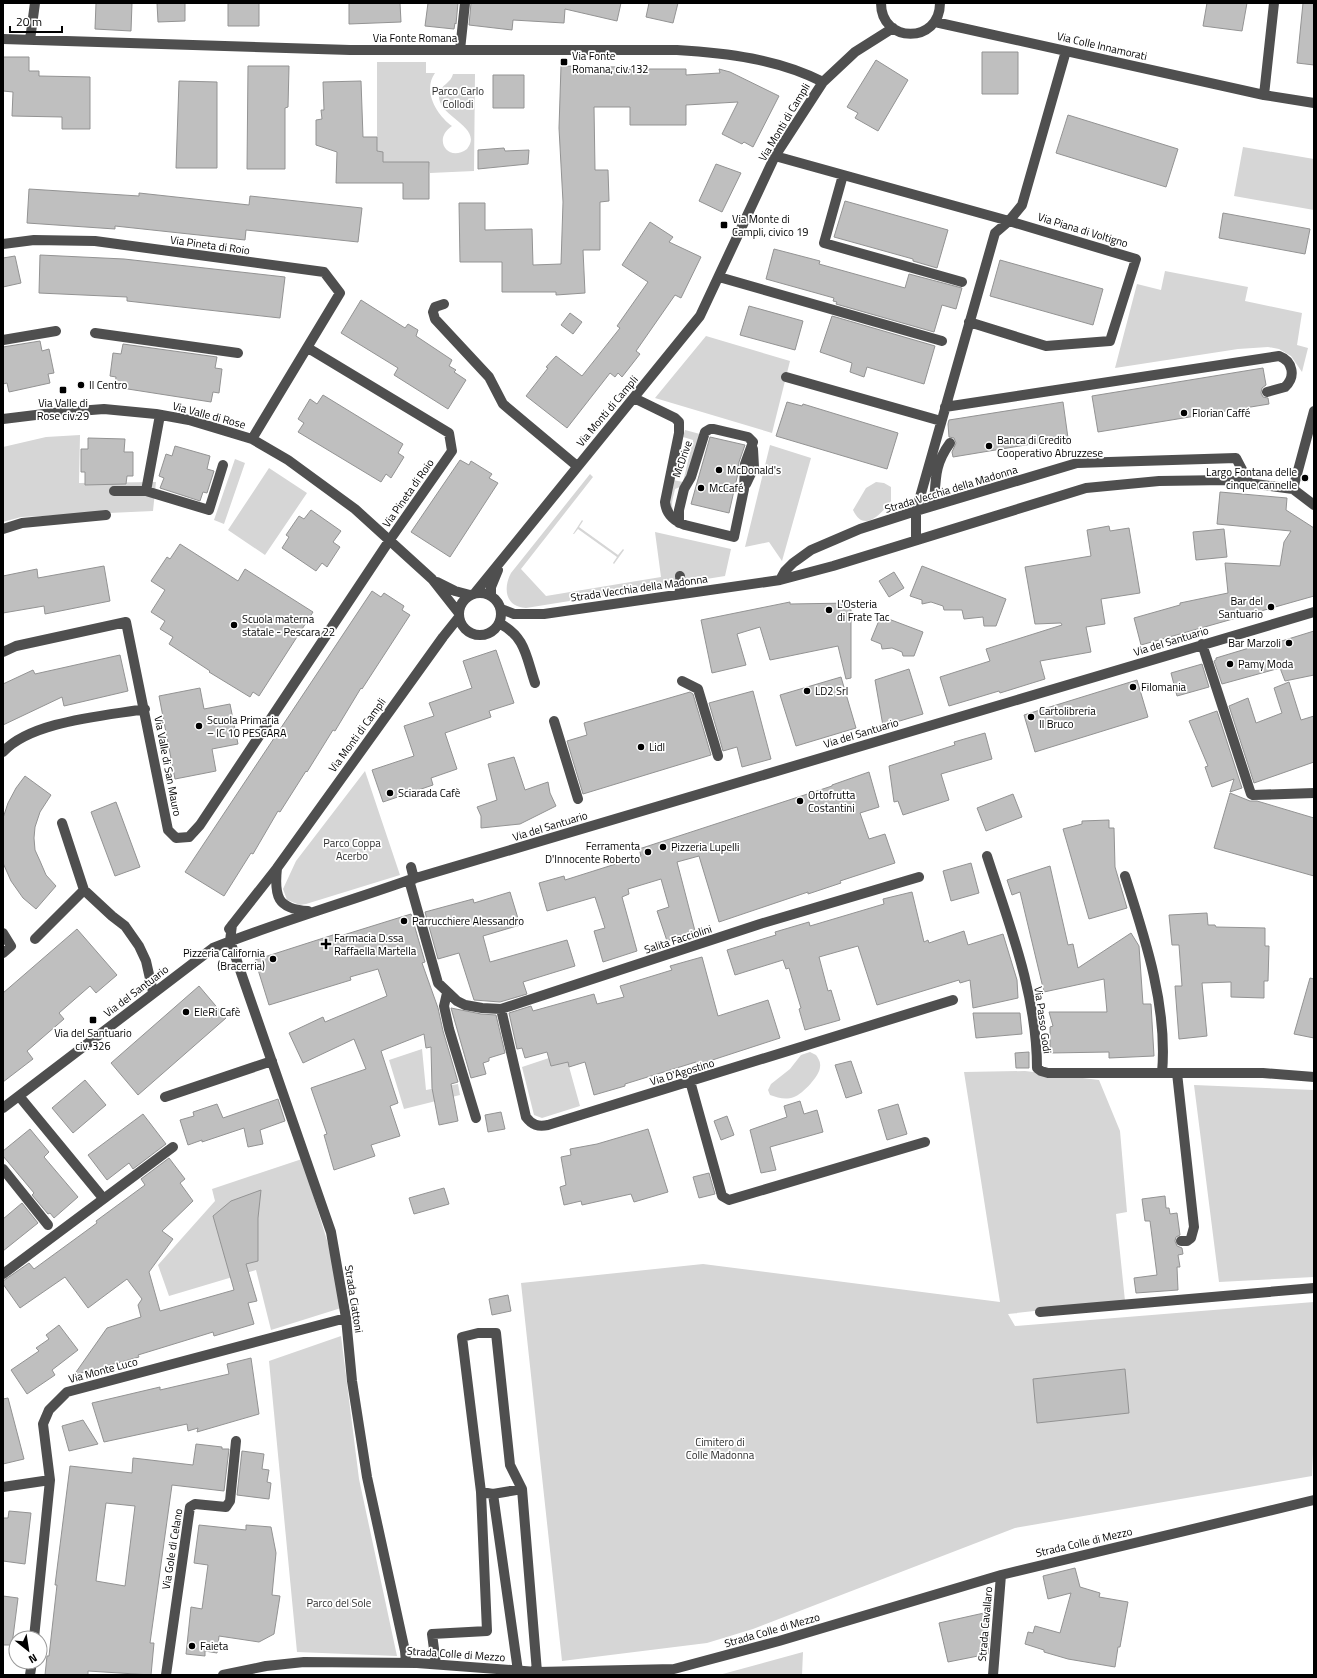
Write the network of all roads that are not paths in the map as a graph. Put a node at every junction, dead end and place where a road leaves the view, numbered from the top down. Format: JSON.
{"nodes":[{"id":1,"x":35,"y":3,"type":"edge"},
{"id":2,"x":465,"y":3,"type":"edge"},
{"id":3,"x":881,"y":3,"type":"edge"},
{"id":4,"x":940,"y":3,"type":"edge"},
{"id":5,"x":1274,"y":3,"type":"edge"},
{"id":6,"x":935,"y":22,"type":"junction"},
{"id":7,"x":892,"y":28,"type":"junction"},
{"id":8,"x":3,"y":39,"type":"edge"},
{"id":9,"x":30,"y":40,"type":"junction"},
{"id":10,"x":460,"y":50,"type":"junction"},
{"id":11,"x":1066,"y":50,"type":"junction"},
{"id":12,"x":823,"y":82,"type":"junction"},
{"id":13,"x":1264,"y":95,"type":"junction"},
{"id":14,"x":1314,"y":103,"type":"edge"},
{"id":15,"x":775,"y":156,"type":"junction"},
{"id":16,"x":844,"y":175,"type":"junction"},
{"id":17,"x":1009,"y":221,"type":"junction"},
{"id":18,"x":3,"y":244,"type":"edge"},
{"id":19,"x":719,"y":277,"type":"junction"},
{"id":20,"x":962,"y":282,"type":"dead end"},
{"id":21,"x":444,"y":304,"type":"dead end"},
{"id":22,"x":970,"y":322,"type":"junction"},
{"id":23,"x":56,"y":331,"type":"dead end"},
{"id":24,"x":95,"y":333,"type":"dead end"},
{"id":25,"x":3,"y":340,"type":"edge"},
{"id":26,"x":942,"y":341,"type":"dead end"},
{"id":27,"x":308,"y":348,"type":"junction"},
{"id":28,"x":238,"y":353,"type":"dead end"},
{"id":29,"x":786,"y":377,"type":"dead end"},
{"id":30,"x":1267,"y":392,"type":"dead end"},
{"id":31,"x":634,"y":398,"type":"junction"},
{"id":32,"x":946,"y":407,"type":"junction"},
{"id":33,"x":1314,"y":411,"type":"edge"},
{"id":34,"x":160,"y":415,"type":"junction"},
{"id":35,"x":3,"y":419,"type":"edge"},
{"id":36,"x":941,"y":421,"type":"junction"},
{"id":37,"x":252,"y":439,"type":"junction"},
{"id":38,"x":950,"y":443,"type":"dead end"},
{"id":39,"x":223,"y":466,"type":"dead end"},
{"id":40,"x":577,"y":466,"type":"junction"},
{"id":41,"x":1249,"y":483,"type":"junction"},
{"id":42,"x":1293,"y":489,"type":"junction"},
{"id":43,"x":114,"y":491,"type":"dead end"},
{"id":44,"x":146,"y":492,"type":"junction"},
{"id":45,"x":934,"y":505,"type":"junction"},
{"id":46,"x":1314,"y":505,"type":"edge"},
{"id":47,"x":916,"y":511,"type":"junction"},
{"id":48,"x":106,"y":515,"type":"dead end"},
{"id":49,"x":680,"y":523,"type":"junction"},
{"id":50,"x":3,"y":528,"type":"edge"},
{"id":51,"x":916,"y":540,"type":"junction"},
{"id":52,"x":389,"y":541,"type":"junction"},
{"id":53,"x":507,"y":555,"type":"junction"},
{"id":54,"x":680,"y":576,"type":"dead end"},
{"id":55,"x":432,"y":579,"type":"junction"},
{"id":56,"x":780,"y":580,"type":"junction"},
{"id":57,"x":472,"y":594,"type":"junction"},
{"id":58,"x":679,"y":594,"type":"junction"},
{"id":59,"x":491,"y":596,"type":"junction"},
{"id":60,"x":501,"y":609,"type":"junction"},
{"id":61,"x":1314,"y":612,"type":"edge"},
{"id":62,"x":458,"y":614,"type":"junction"},
{"id":63,"x":499,"y":623,"type":"junction"},
{"id":64,"x":1202,"y":644,"type":"junction"},
{"id":65,"x":3,"y":652,"type":"edge"},
{"id":66,"x":682,"y":681,"type":"dead end"},
{"id":67,"x":535,"y":683,"type":"dead end"},
{"id":68,"x":145,"y":709,"type":"junction"},
{"id":69,"x":554,"y":721,"type":"dead end"},
{"id":70,"x":3,"y":752,"type":"edge"},
{"id":71,"x":718,"y":756,"type":"dead end"},
{"id":72,"x":1314,"y":793,"type":"edge"},
{"id":73,"x":578,"y":799,"type":"dead end"},
{"id":74,"x":62,"y":823,"type":"dead end"},
{"id":75,"x":987,"y":856,"type":"dead end"},
{"id":76,"x":411,"y":867,"type":"dead end"},
{"id":77,"x":277,"y":868,"type":"junction"},
{"id":78,"x":1125,"y":876,"type":"dead end"},
{"id":79,"x":919,"y":877,"type":"dead end"},
{"id":80,"x":412,"y":879,"type":"junction"},
{"id":81,"x":84,"y":890,"type":"junction"},
{"id":82,"x":312,"y":911,"type":"junction"},
{"id":83,"x":232,"y":925,"type":"junction"},
{"id":84,"x":3,"y":933,"type":"edge"},
{"id":85,"x":35,"y":939,"type":"dead end"},
{"id":86,"x":230,"y":941,"type":"junction"},
{"id":87,"x":216,"y":946,"type":"junction"},
{"id":88,"x":234,"y":951,"type":"junction"},
{"id":89,"x":3,"y":953,"type":"edge"},
{"id":90,"x":153,"y":992,"type":"junction"},
{"id":91,"x":447,"y":993,"type":"junction"},
{"id":92,"x":953,"y":1000,"type":"dead end"},
{"id":93,"x":501,"y":1009,"type":"junction"},
{"id":94,"x":272,"y":1061,"type":"junction"},
{"id":95,"x":1162,"y":1073,"type":"junction"},
{"id":96,"x":1177,"y":1073,"type":"junction"},
{"id":97,"x":1314,"y":1077,"type":"edge"},
{"id":98,"x":690,"y":1081,"type":"junction"},
{"id":99,"x":19,"y":1096,"type":"junction"},
{"id":100,"x":165,"y":1097,"type":"dead end"},
{"id":101,"x":3,"y":1108,"type":"edge"},
{"id":102,"x":476,"y":1118,"type":"dead end"},
{"id":103,"x":925,"y":1142,"type":"dead end"},
{"id":104,"x":173,"y":1147,"type":"dead end"},
{"id":105,"x":3,"y":1169,"type":"edge"},
{"id":106,"x":103,"y":1198,"type":"junction"},
{"id":107,"x":48,"y":1225,"type":"dead end"},
{"id":108,"x":1181,"y":1241,"type":"dead end"},
{"id":109,"x":3,"y":1274,"type":"edge"},
{"id":110,"x":1314,"y":1288,"type":"edge"},
{"id":111,"x":1040,"y":1312,"type":"dead end"},
{"id":112,"x":346,"y":1318,"type":"junction"},
{"id":113,"x":236,"y":1441,"type":"dead end"},
{"id":114,"x":50,"y":1480,"type":"junction"},
{"id":115,"x":3,"y":1487,"type":"edge"},
{"id":116,"x":522,"y":1490,"type":"junction"},
{"id":117,"x":481,"y":1492,"type":"junction"},
{"id":118,"x":493,"y":1494,"type":"junction"},
{"id":119,"x":1314,"y":1500,"type":"edge"},
{"id":120,"x":1001,"y":1575,"type":"junction"},
{"id":121,"x":35,"y":1630,"type":"edge"},
{"id":122,"x":406,"y":1662,"type":"junction"},
{"id":123,"x":436,"y":1664,"type":"junction"},
{"id":124,"x":518,"y":1671,"type":"junction"},
{"id":125,"x":537,"y":1672,"type":"junction"},
{"id":126,"x":166,"y":1675,"type":"edge"},
{"id":127,"x":223,"y":1675,"type":"edge"},
{"id":128,"x":993,"y":1675,"type":"edge"}],
"edges":[{"from":1,"to":9,"type":"street"},
{"from":2,"to":10,"type":"street"},
{"from":3,"to":7,"type":"street"},
{"from":4,"to":6,"type":"street"},
{"from":5,"to":13,"type":"street"},
{"from":6,"to":7,"type":"street"},
{"from":6,"to":11,"type":"street","name":"Via Colle Innamorati"},
{"from":7,"to":12,"type":"street","name":"Via Monti di Campli"},
{"from":8,"to":9,"type":"street","name":"Via Fonte Romana"},
{"from":9,"to":10,"type":"street","name":"Via Fonte Romana"},
{"from":10,"to":12,"type":"street","name":"Via Fonte Romana"},
{"from":11,"to":13,"type":"street","name":"Via Colle Innamorati"},
{"from":11,"to":17,"type":"street"},
{"from":12,"to":15,"type":"street","name":"Via Monti di Campli"},
{"from":13,"to":14,"type":"street","name":"Via Colle Innamorati"},
{"from":15,"to":16,"type":"street","name":"Via Piana di Voltigno"},
{"from":15,"to":19,"type":"street","name":"Via Monti di Campli"},
{"from":16,"to":17,"type":"street","name":"Via Piana di Voltigno"},
{"from":16,"to":20,"type":"street"},
{"from":17,"to":22,"type":"street"},
{"from":17,"to":22,"type":"street","name":"Via Piana di Voltigno"},
{"from":18,"to":27,"type":"street","name":"Via Pineta di Roio"},
{"from":19,"to":26,"type":"street"},
{"from":19,"to":31,"type":"street","name":"Via Monti di Campli"},
{"from":21,"to":40,"type":"street"},
{"from":22,"to":32,"type":"street"},
{"from":23,"to":25,"type":"street"},
{"from":24,"to":28,"type":"street"},
{"from":27,"to":37,"type":"street","name":"Via Pineta di Roio"},
{"from":27,"to":52,"type":"street","name":"Via Pineta di Roio"},
{"from":29,"to":36,"type":"street"},
{"from":30,"to":32,"type":"street"},
{"from":31,"to":40,"type":"street","name":"Via Monti di Campli"},
{"from":31,"to":49,"type":"street"},
{"from":32,"to":36,"type":"street"},
{"from":33,"to":42,"type":"street"},
{"from":34,"to":35,"type":"street","name":"Via Valle di Rose"},
{"from":34,"to":37,"type":"street","name":"Via Valle di Rose"},
{"from":34,"to":44,"type":"street"},
{"from":36,"to":47,"type":"street"},
{"from":37,"to":52,"type":"street","name":"Via Valle di Rose"},
{"from":38,"to":45,"type":"street"},
{"from":39,"to":44,"type":"street"},
{"from":40,"to":53,"type":"street","name":"Via Monti di Campli"},
{"from":41,"to":42,"type":"street","name":"Strada Vecchia della Madonna"},
{"from":41,"to":45,"type":"street","name":"Strada Vecchia della Madonna"},
{"from":41,"to":51,"type":"street","name":"Strada Vecchia della Madonna"},
{"from":42,"to":46,"type":"street","name":"Strada Vecchia della Madonna"},
{"from":43,"to":44,"type":"street"},
{"from":45,"to":47,"type":"street","name":"Strada Vecchia della Madonna"},
{"from":47,"to":51,"type":"street"},
{"from":47,"to":56,"type":"street","name":"Strada Vecchia della Madonna"},
{"from":48,"to":50,"type":"street"},
{"from":49,"to":49,"type":"street","name":"McDrive"},
{"from":51,"to":56,"type":"street","name":"Strada Vecchia della Madonna"},
{"from":52,"to":55,"type":"street","name":"Via Valle di Rose"},
{"from":52,"to":68,"type":"street","name":"Via Valle di San Mauro"},
{"from":53,"to":57,"type":"street","name":"Via Monti di Campli"},
{"from":53,"to":59,"type":"street","name":"Via Monti di Campli"},
{"from":54,"to":58,"type":"street"},
{"from":55,"to":57,"type":"street","name":"Via Valle di Rose"},
{"from":55,"to":62,"type":"street","name":"Via Valle di Rose"},
{"from":56,"to":58,"type":"street","name":"Strada Vecchia della Madonna"},
{"from":57,"to":59,"type":"street"},
{"from":57,"to":62,"type":"street"},
{"from":58,"to":60,"type":"street","name":"Strada Vecchia della Madonna"},
{"from":59,"to":60,"type":"street"},
{"from":60,"to":63,"type":"street"},
{"from":61,"to":64,"type":"street","name":"Via del Santuario"},
{"from":62,"to":63,"type":"street"},
{"from":62,"to":77,"type":"street","name":"Via Monti di Campli"},
{"from":63,"to":67,"type":"street"},
{"from":64,"to":72,"type":"street"},
{"from":64,"to":80,"type":"street","name":"Via del Santuario"},
{"from":65,"to":68,"type":"street","name":"Via Valle di San Mauro"},
{"from":66,"to":71,"type":"street"},
{"from":68,"to":70,"type":"street","name":"Via Valle di San Mauro"},
{"from":69,"to":73,"type":"street"},
{"from":74,"to":81,"type":"street"},
{"from":75,"to":95,"type":"street","name":"Via Passo Godi"},
{"from":76,"to":80,"type":"street"},
{"from":77,"to":82,"type":"street"},
{"from":77,"to":83,"type":"street","name":"Via Monti di Campli"},
{"from":78,"to":95,"type":"street"},
{"from":79,"to":93,"type":"street","name":"Salita Facciolini"},
{"from":80,"to":82,"type":"street","name":"Via del Santuario"},
{"from":80,"to":91,"type":"street","name":"Salita Facciolini"},
{"from":81,"to":85,"type":"street"},
{"from":81,"to":90,"type":"street"},
{"from":82,"to":86,"type":"street","name":"Via del Santuario"},
{"from":83,"to":86,"type":"street"},
{"from":83,"to":87,"type":"street","name":"Via Monti di Campli"},
{"from":84,"to":89,"type":"street"},
{"from":86,"to":87,"type":"street","name":"Via del Santuario"},
{"from":86,"to":88,"type":"street","name":"Strada Ciattoni"},
{"from":87,"to":88,"type":"street"},
{"from":87,"to":90,"type":"street","name":"Via del Santuario"},
{"from":88,"to":94,"type":"street","name":"Strada Ciattoni"},
{"from":90,"to":99,"type":"street","name":"Via del Santuario"},
{"from":91,"to":93,"type":"street","name":"Salita Facciolini"},
{"from":91,"to":102,"type":"street"},
{"from":92,"to":98,"type":"street","name":"Via D'Agostino"},
{"from":93,"to":98,"type":"street","name":"Via D'Agostino"},
{"from":94,"to":100,"type":"street"},
{"from":94,"to":112,"type":"street","name":"Strada Ciattoni"},
{"from":95,"to":96,"type":"street","name":"Via Passo Godi"},
{"from":96,"to":97,"type":"street","name":"Via Passo Godi"},
{"from":96,"to":108,"type":"street"},
{"from":98,"to":103,"type":"street"},
{"from":99,"to":101,"type":"street","name":"Via del Santuario"},
{"from":99,"to":106,"type":"street"},
{"from":104,"to":106,"type":"street"},
{"from":105,"to":107,"type":"street"},
{"from":106,"to":109,"type":"street"},
{"from":110,"to":111,"type":"street"},
{"from":112,"to":114,"type":"street","name":"Via Monte Luco"},
{"from":112,"to":122,"type":"street","name":"Strada Ciattoni"},
{"from":113,"to":126,"type":"street","name":"Via Gole di Celano"},
{"from":114,"to":115,"type":"street"},
{"from":114,"to":121,"type":"street","name":"Via Monte Luco"},
{"from":116,"to":117,"type":"street"},
{"from":116,"to":118,"type":"street"},
{"from":116,"to":125,"type":"street"},
{"from":117,"to":118,"type":"street"},
{"from":117,"to":123,"type":"street"},
{"from":118,"to":124,"type":"street"},
{"from":119,"to":120,"type":"street","name":"Strada Colle di Mezzo"},
{"from":120,"to":125,"type":"street","name":"Strada Colle di Mezzo"},
{"from":120,"to":128,"type":"street","name":"Strada Cavallaro"},
{"from":122,"to":123,"type":"street","name":"Strada Colle di Mezzo"},
{"from":122,"to":127,"type":"street","name":"Strada Colle di Mezzo"},
{"from":123,"to":124,"type":"street","name":"Strada Colle di Mezzo"},
{"from":124,"to":125,"type":"street","name":"Strada Colle di Mezzo"}]}
